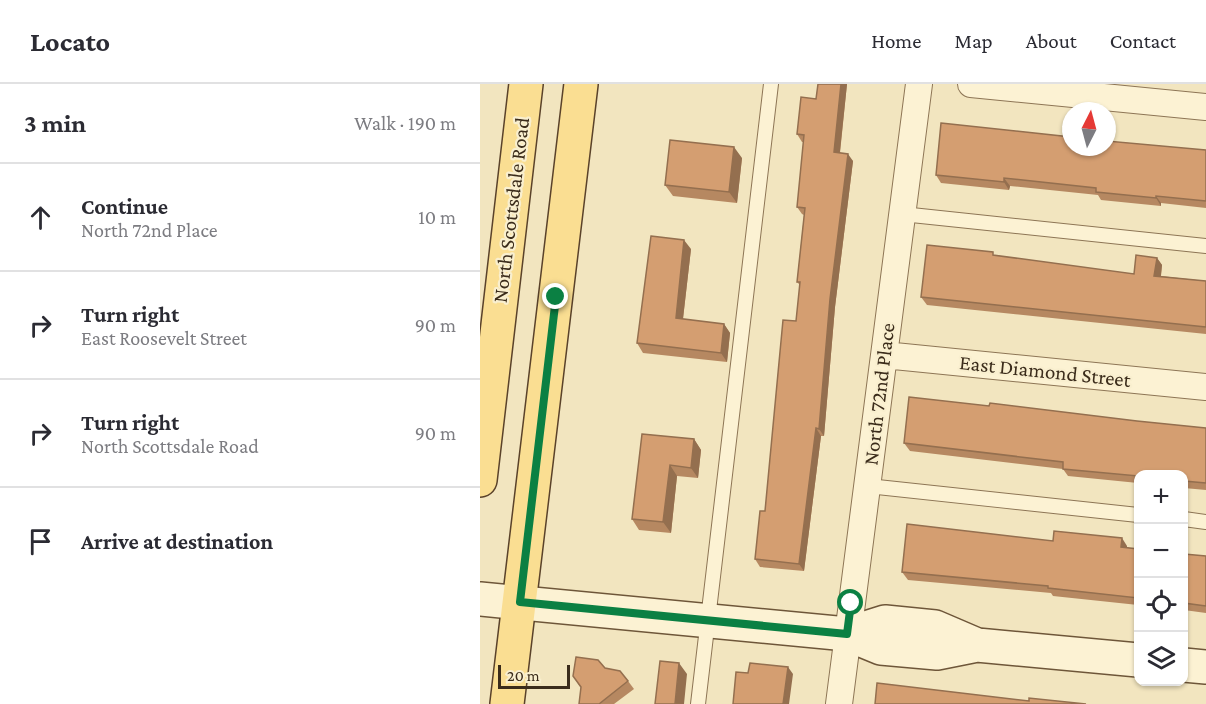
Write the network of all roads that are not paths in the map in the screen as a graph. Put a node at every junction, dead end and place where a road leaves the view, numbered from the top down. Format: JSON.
{"nodes":[{"id":1,"x":526,"y":84,"type":"edge"},
{"id":2,"x":581,"y":84,"type":"edge"},
{"id":3,"x":771,"y":84,"type":"edge"},
{"id":4,"x":919,"y":84,"type":"edge"},
{"id":5,"x":971,"y":84,"type":"edge"},
{"id":6,"x":1206,"y":107,"type":"edge"},
{"id":7,"x":902,"y":214,"type":"junction"},
{"id":8,"x":1206,"y":246,"type":"edge"},
{"id":9,"x":884,"y":355,"type":"junction"},
{"id":10,"x":1206,"y":387,"type":"edge"},
{"id":11,"x":480,"y":480,"type":"edge"},
{"id":12,"x":868,"y":486,"type":"junction"},
{"id":13,"x":1134,"y":515,"type":"edge"},
{"id":14,"x":1188,"y":520,"type":"edge"},
{"id":15,"x":1206,"y":522,"type":"edge"},
{"id":16,"x":480,"y":599,"type":"edge"},
{"id":17,"x":520,"y":602,"type":"junction"},
{"id":18,"x":708,"y":621,"type":"junction"},
{"id":19,"x":847,"y":634,"type":"junction"},
{"id":20,"x":1134,"y":660,"type":"edge"},
{"id":21,"x":1188,"y":665,"type":"edge"},
{"id":22,"x":1206,"y":667,"type":"edge"},
{"id":23,"x":507,"y":704,"type":"edge"},
{"id":24,"x":698,"y":704,"type":"edge"},
{"id":25,"x":839,"y":704,"type":"edge"}],
"edges":[{"from":1,"to":11,"type":"main road","name":"North Scottsdale Road"},
{"from":2,"to":17,"type":"main road"},
{"from":3,"to":18,"type":"lane"},
{"from":4,"to":7,"type":"street","name":"North 72nd Place"},
{"from":5,"to":6,"type":"street"},
{"from":7,"to":8,"type":"lane"},
{"from":7,"to":9,"type":"street","name":"North 72nd Place"},
{"from":9,"to":10,"type":"street","name":"East Diamond Street"},
{"from":9,"to":12,"type":"street","name":"North 72nd Place"},
{"from":12,"to":13,"type":"lane"},
{"from":12,"to":19,"type":"street","name":"North 72nd Place"},
{"from":14,"to":15,"type":"lane"},
{"from":16,"to":17,"type":"street"},
{"from":17,"to":18,"type":"street"},
{"from":17,"to":23,"type":"main road"},
{"from":18,"to":19,"type":"street"},
{"from":18,"to":24,"type":"lane"},
{"from":19,"to":20,"type":"street"},
{"from":19,"to":25,"type":"street","name":"North 72nd Place"},
{"from":21,"to":22,"type":"street"}]}
